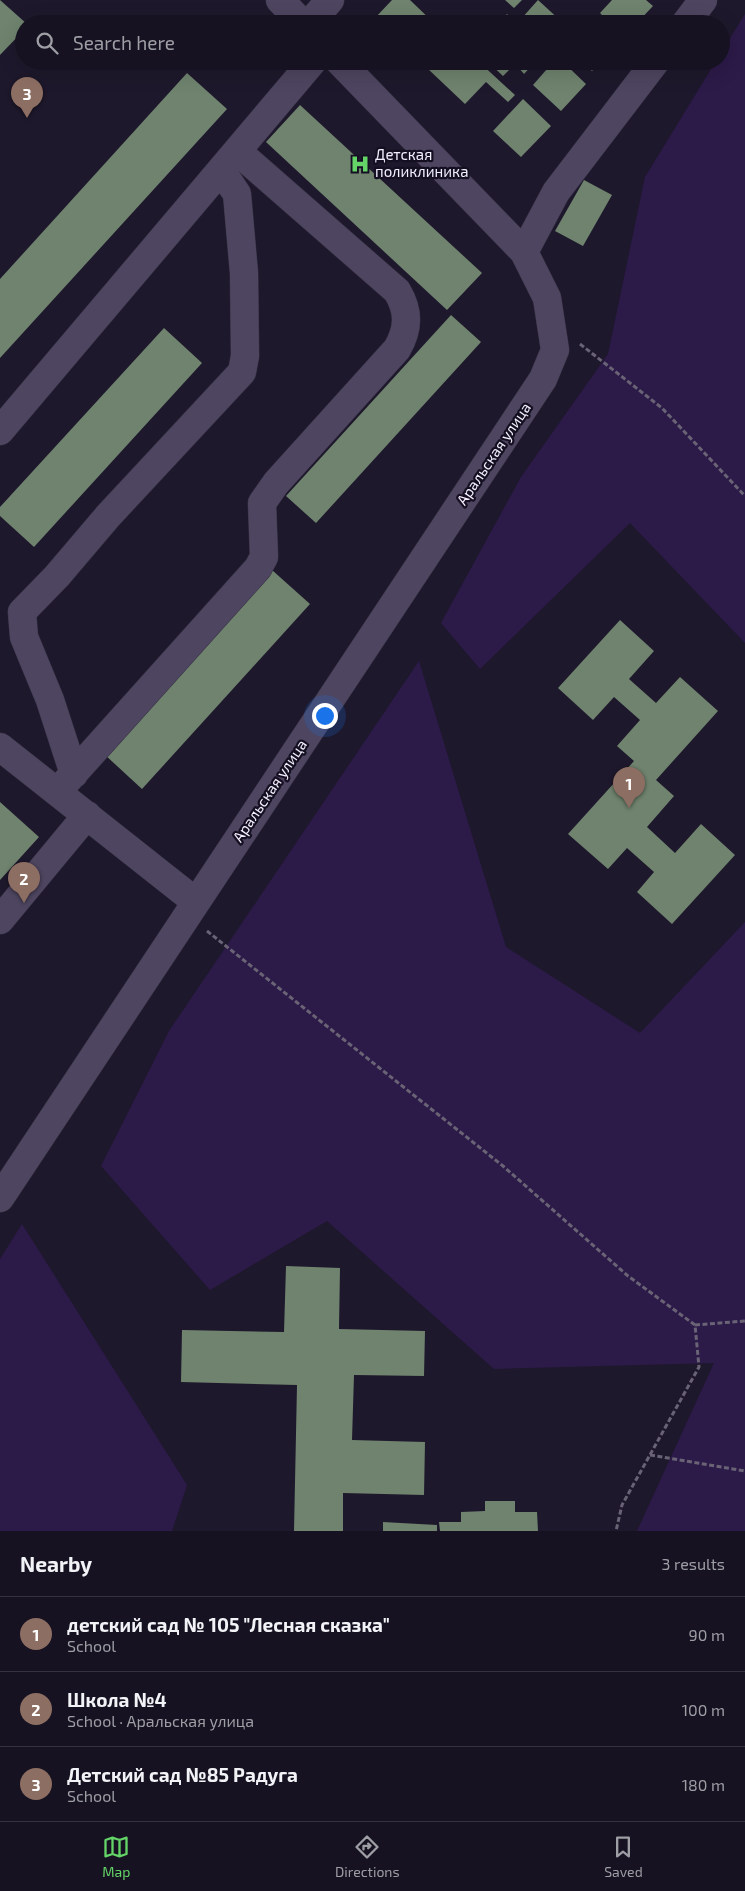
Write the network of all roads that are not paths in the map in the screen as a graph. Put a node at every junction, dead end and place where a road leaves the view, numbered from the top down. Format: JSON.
{"nodes":[{"id":1,"x":280,"y":0,"type":"edge"},
{"id":2,"x":330,"y":0,"type":"edge"},
{"id":3,"x":703,"y":0,"type":"edge"},
{"id":4,"x":294,"y":15,"type":"edge"},
{"id":5,"x":317,"y":15,"type":"edge"},
{"id":6,"x":692,"y":15,"type":"edge"},
{"id":7,"x":306,"y":70,"type":"edge"},
{"id":8,"x":348,"y":70,"type":"edge"},
{"id":9,"x":649,"y":70,"type":"edge"},
{"id":10,"x":229,"y":160,"type":"junction"},
{"id":11,"x":524,"y":252,"type":"junction"},
{"id":12,"x":0,"y":431,"type":"edge"},
{"id":13,"x":0,"y":747,"type":"edge"},
{"id":14,"x":65,"y":783,"type":"junction"},
{"id":15,"x":87,"y":816,"type":"junction"},
{"id":16,"x":192,"y":909,"type":"junction"},
{"id":17,"x":0,"y":920,"type":"edge"},
{"id":18,"x":0,"y":1198,"type":"edge"}],
"edges":[{"from":1,"to":4,"type":"street"},
{"from":2,"to":5,"type":"street"},
{"from":3,"to":6,"type":"street"},
{"from":7,"to":10,"type":"street"},
{"from":8,"to":11,"type":"street","name":"Аральская улица"},
{"from":9,"to":11,"type":"street"},
{"from":10,"to":12,"type":"street"},
{"from":10,"to":14,"type":"street"},
{"from":10,"to":14,"type":"street"},
{"from":11,"to":16,"type":"street","name":"Аральская улица"},
{"from":13,"to":14,"type":"street"},
{"from":14,"to":15,"type":"street"},
{"from":15,"to":16,"type":"street"},
{"from":15,"to":17,"type":"street"},
{"from":16,"to":18,"type":"street","name":"Аральская улица"}]}
